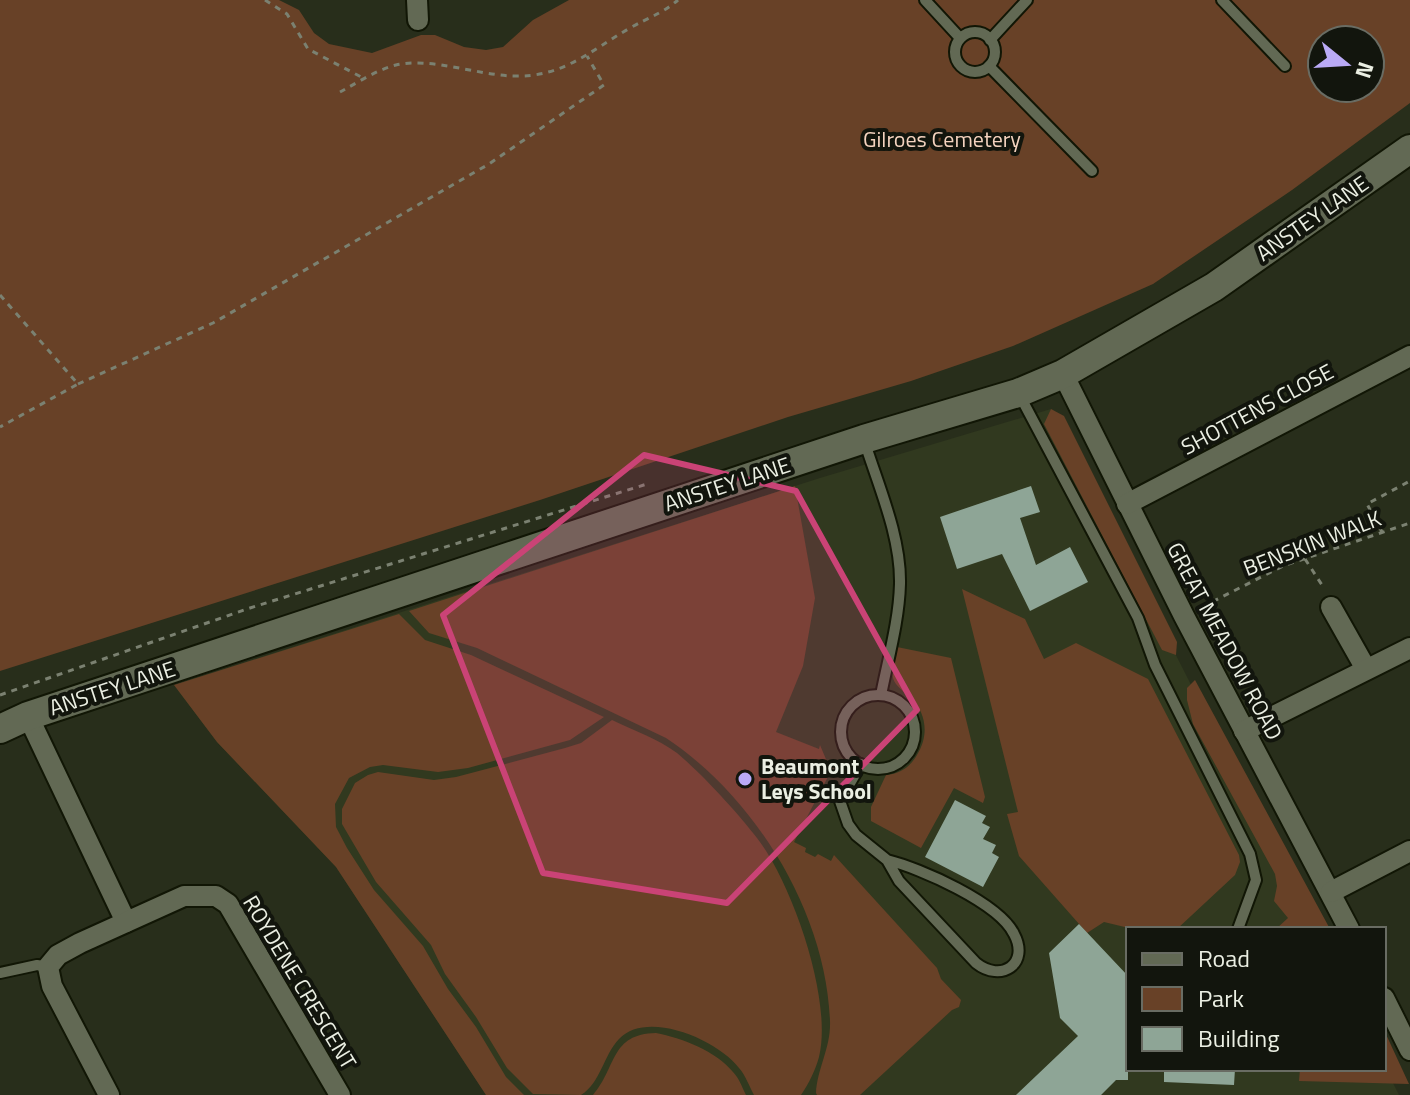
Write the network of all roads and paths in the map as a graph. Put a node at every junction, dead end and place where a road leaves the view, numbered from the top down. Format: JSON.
{"nodes":[{"id":1,"x":265,"y":0,"type":"edge"},
{"id":2,"x":678,"y":0,"type":"edge"},
{"id":3,"x":925,"y":0,"type":"edge"},
{"id":4,"x":1027,"y":0,"type":"edge"},
{"id":5,"x":1222,"y":0,"type":"edge"},
{"id":6,"x":960,"y":38,"type":"junction"},
{"id":7,"x":990,"y":40,"type":"junction"},
{"id":8,"x":587,"y":56,"type":"junction"},
{"id":9,"x":989,"y":66,"type":"junction"},
{"id":10,"x":1285,"y":66,"type":"dead end"},
{"id":11,"x":365,"y":79,"type":"junction"},
{"id":12,"x":340,"y":92,"type":"dead end"},
{"id":13,"x":1410,"y":149,"type":"edge"},
{"id":14,"x":1092,"y":171,"type":"dead end"},
{"id":15,"x":0,"y":295,"type":"edge"},
{"id":16,"x":1410,"y":356,"type":"edge"},
{"id":17,"x":1063,"y":374,"type":"junction"},
{"id":18,"x":78,"y":384,"type":"junction"},
{"id":19,"x":1018,"y":393,"type":"junction"},
{"id":20,"x":0,"y":427,"type":"edge"},
{"id":21,"x":864,"y":439,"type":"junction"},
{"id":22,"x":1410,"y":481,"type":"edge"},
{"id":23,"x":646,"y":484,"type":"dead end"},
{"id":24,"x":1127,"y":504,"type":"junction"},
{"id":25,"x":1410,"y":523,"type":"edge"},
{"id":26,"x":1382,"y":532,"type":"junction"},
{"id":27,"x":1305,"y":559,"type":"junction"},
{"id":28,"x":1331,"y":607,"type":"joint"},
{"id":29,"x":1184,"y":616,"type":"junction"},
{"id":30,"x":1410,"y":648,"type":"edge"},
{"id":31,"x":1366,"y":669,"type":"junction"},
{"id":32,"x":0,"y":695,"type":"edge"},
{"id":33,"x":881,"y":695,"type":"junction"},
{"id":34,"x":28,"y":716,"type":"junction"},
{"id":35,"x":0,"y":729,"type":"edge"},
{"id":36,"x":1244,"y":731,"type":"junction"},
{"id":37,"x":861,"y":764,"type":"junction"},
{"id":38,"x":1410,"y":851,"type":"edge"},
{"id":39,"x":887,"y":860,"type":"junction"},
{"id":40,"x":1331,"y":892,"type":"junction"},
{"id":41,"x":126,"y":922,"type":"junction"},
{"id":42,"x":1239,"y":927,"type":"edge"},
{"id":43,"x":1348,"y":927,"type":"edge"},
{"id":44,"x":48,"y":967,"type":"junction"},
{"id":45,"x":0,"y":973,"type":"edge"},
{"id":46,"x":1386,"y":1002,"type":"edge"},
{"id":47,"x":1410,"y":1050,"type":"edge"},
{"id":48,"x":109,"y":1095,"type":"edge"},
{"id":49,"x":340,"y":1095,"type":"edge"}],
"edges":[{"from":1,"to":11,"type":"path"},
{"from":2,"to":8,"type":"path"},
{"from":3,"to":6,"type":"lane"},
{"from":4,"to":7,"type":"lane"},
{"from":5,"to":10,"type":"lane"},
{"from":6,"to":7,"type":"lane"},
{"from":6,"to":9,"type":"lane"},
{"from":7,"to":9,"type":"lane"},
{"from":8,"to":11,"type":"path"},
{"from":8,"to":18,"type":"path"},
{"from":9,"to":14,"type":"lane"},
{"from":11,"to":12,"type":"path"},
{"from":13,"to":17,"type":"main road","name":"ANSTEY LANE"},
{"from":15,"to":18,"type":"path"},
{"from":16,"to":24,"type":"street","name":"SHOTTENS CLOSE"},
{"from":17,"to":19,"type":"main road","name":"ANSTEY LANE"},
{"from":17,"to":24,"type":"street","name":"GREAT MEADOW ROAD"},
{"from":18,"to":20,"type":"path"},
{"from":19,"to":21,"type":"main road","name":"ANSTEY LANE"},
{"from":19,"to":42,"type":"lane"},
{"from":21,"to":33,"type":"lane"},
{"from":21,"to":34,"type":"main road","name":"ANSTEY LANE"},
{"from":22,"to":26,"type":"path"},
{"from":23,"to":32,"type":"path"},
{"from":24,"to":29,"type":"street","name":"GREAT MEADOW ROAD"},
{"from":25,"to":26,"type":"path","name":"BENSKIN WALK"},
{"from":26,"to":27,"type":"path","name":"BENSKIN WALK"},
{"from":27,"to":28,"type":"path"},
{"from":27,"to":29,"type":"path","name":"BENSKIN WALK"},
{"from":28,"to":31,"type":"street"},
{"from":29,"to":36,"type":"street","name":"GREAT MEADOW ROAD"},
{"from":30,"to":31,"type":"street"},
{"from":31,"to":36,"type":"street"},
{"from":33,"to":37,"type":"lane"},
{"from":33,"to":37,"type":"lane"},
{"from":34,"to":35,"type":"main road","name":"ANSTEY LANE"},
{"from":34,"to":41,"type":"street"},
{"from":36,"to":40,"type":"street","name":"GREAT MEADOW ROAD"},
{"from":37,"to":39,"type":"lane"},
{"from":38,"to":40,"type":"street"},
{"from":39,"to":39,"type":"lane"},
{"from":40,"to":43,"type":"street","name":"GREAT MEADOW ROAD"},
{"from":41,"to":44,"type":"street","name":"ROYDENE CRESCENT"},
{"from":41,"to":49,"type":"street","name":"ROYDENE CRESCENT"},
{"from":44,"to":45,"type":"lane"},
{"from":44,"to":48,"type":"street"},
{"from":46,"to":47,"type":"street"}]}
